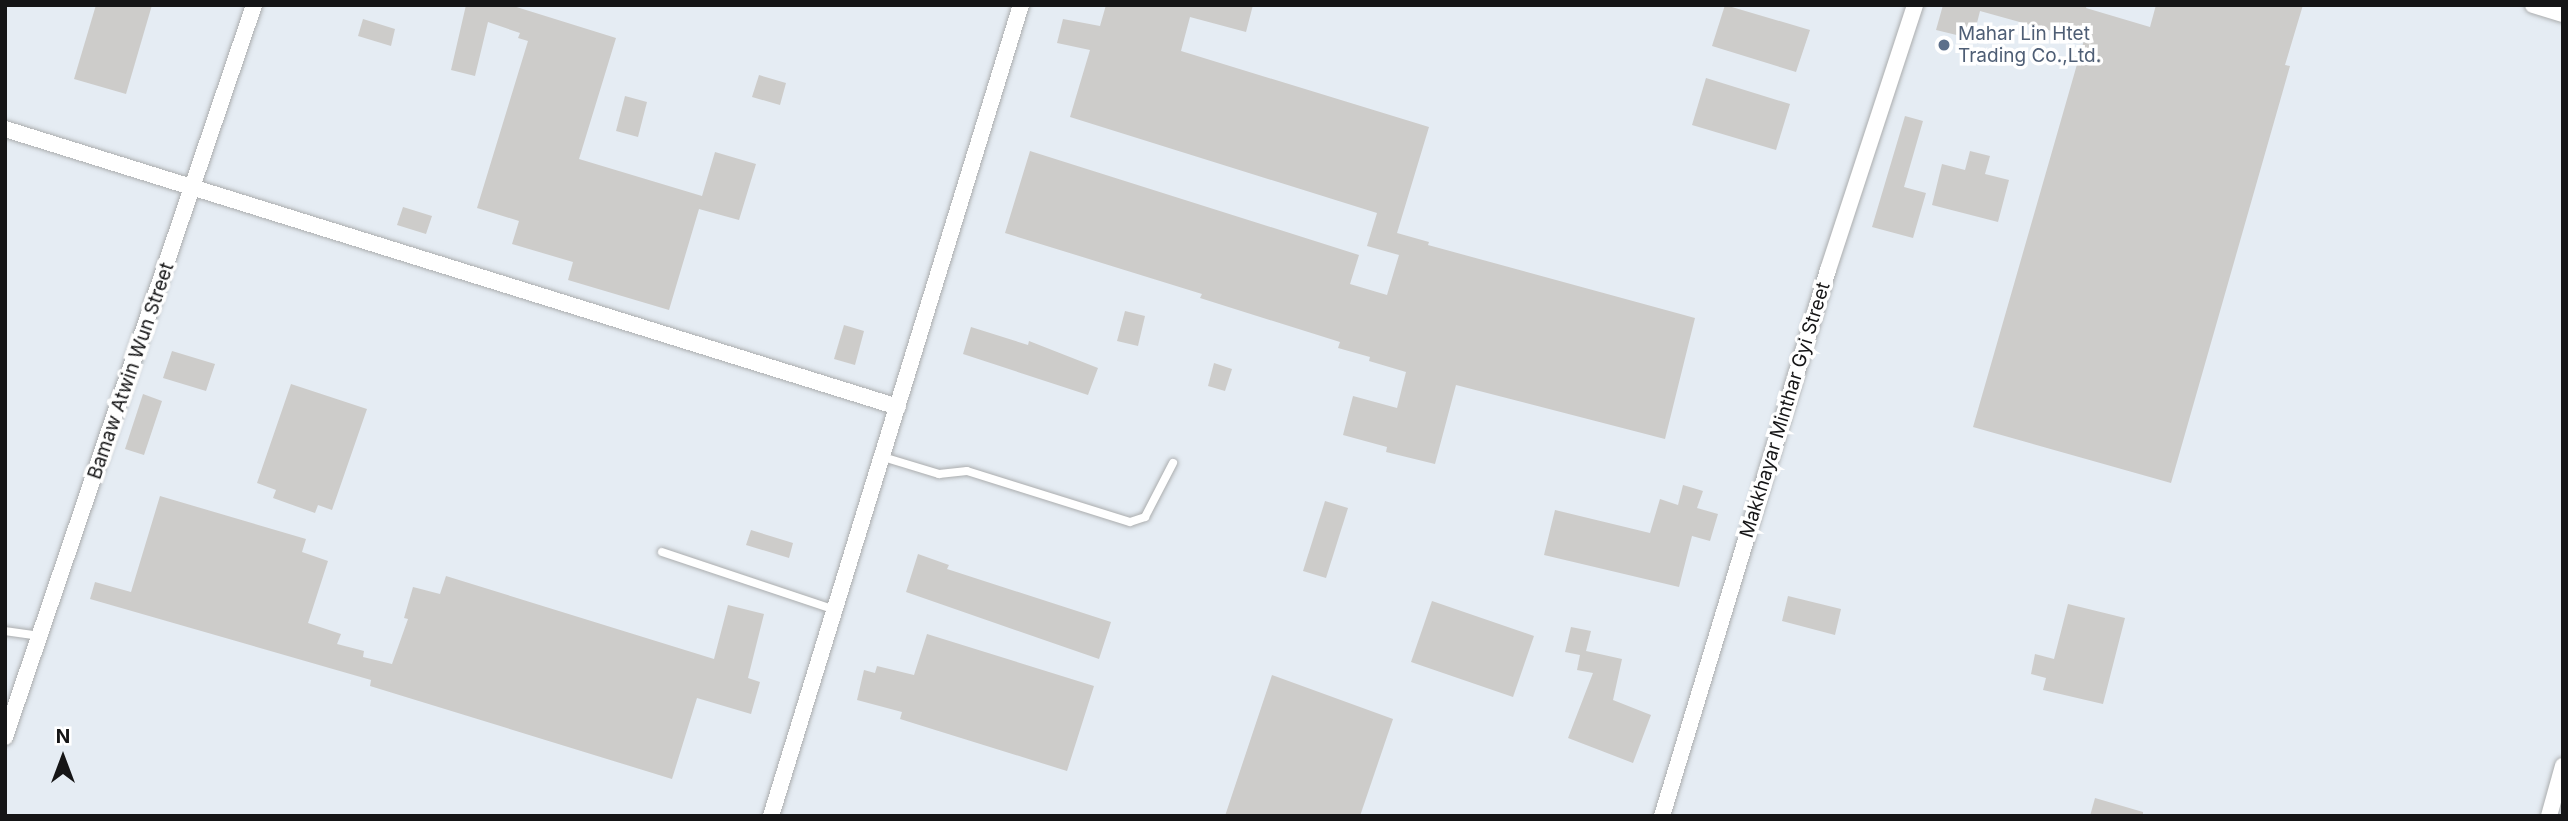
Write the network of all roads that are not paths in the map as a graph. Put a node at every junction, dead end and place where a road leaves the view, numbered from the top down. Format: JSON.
{"nodes":[{"id":1,"x":254,"y":5,"type":"edge"},
{"id":2,"x":1021,"y":5,"type":"edge"},
{"id":3,"x":1915,"y":5,"type":"edge"},
{"id":4,"x":2533,"y":5,"type":"edge"},
{"id":5,"x":2563,"y":14,"type":"edge"},
{"id":6,"x":5,"y":128,"type":"edge"},
{"id":7,"x":194,"y":187,"type":"junction"},
{"id":8,"x":898,"y":407,"type":"junction"},
{"id":9,"x":883,"y":457,"type":"junction"},
{"id":10,"x":1173,"y":463,"type":"dead end"},
{"id":11,"x":662,"y":552,"type":"dead end"},
{"id":12,"x":835,"y":610,"type":"junction"},
{"id":13,"x":5,"y":631,"type":"edge"},
{"id":14,"x":40,"y":636,"type":"junction"},
{"id":15,"x":5,"y":737,"type":"edge"},
{"id":16,"x":2563,"y":765,"type":"edge"},
{"id":17,"x":771,"y":816,"type":"edge"},
{"id":18,"x":1662,"y":816,"type":"edge"},
{"id":19,"x":2549,"y":816,"type":"edge"}],
"edges":[{"from":1,"to":7,"type":"street","name":"Bamaw Atwin Wun Street"},
{"from":2,"to":8,"type":"street"},
{"from":3,"to":18,"type":"street","name":"Makkhayar Minthar Gyi Street"},
{"from":4,"to":5,"type":"street"},
{"from":6,"to":7,"type":"street"},
{"from":7,"to":8,"type":"street"},
{"from":7,"to":14,"type":"street","name":"Bamaw Atwin Wun Street"},
{"from":8,"to":9,"type":"street"},
{"from":9,"to":10,"type":"lane"},
{"from":9,"to":12,"type":"street"},
{"from":11,"to":12,"type":"lane"},
{"from":12,"to":17,"type":"street"},
{"from":13,"to":14,"type":"lane"},
{"from":14,"to":15,"type":"street","name":"Bamaw Atwin Wun Street"},
{"from":16,"to":19,"type":"street"}]}
